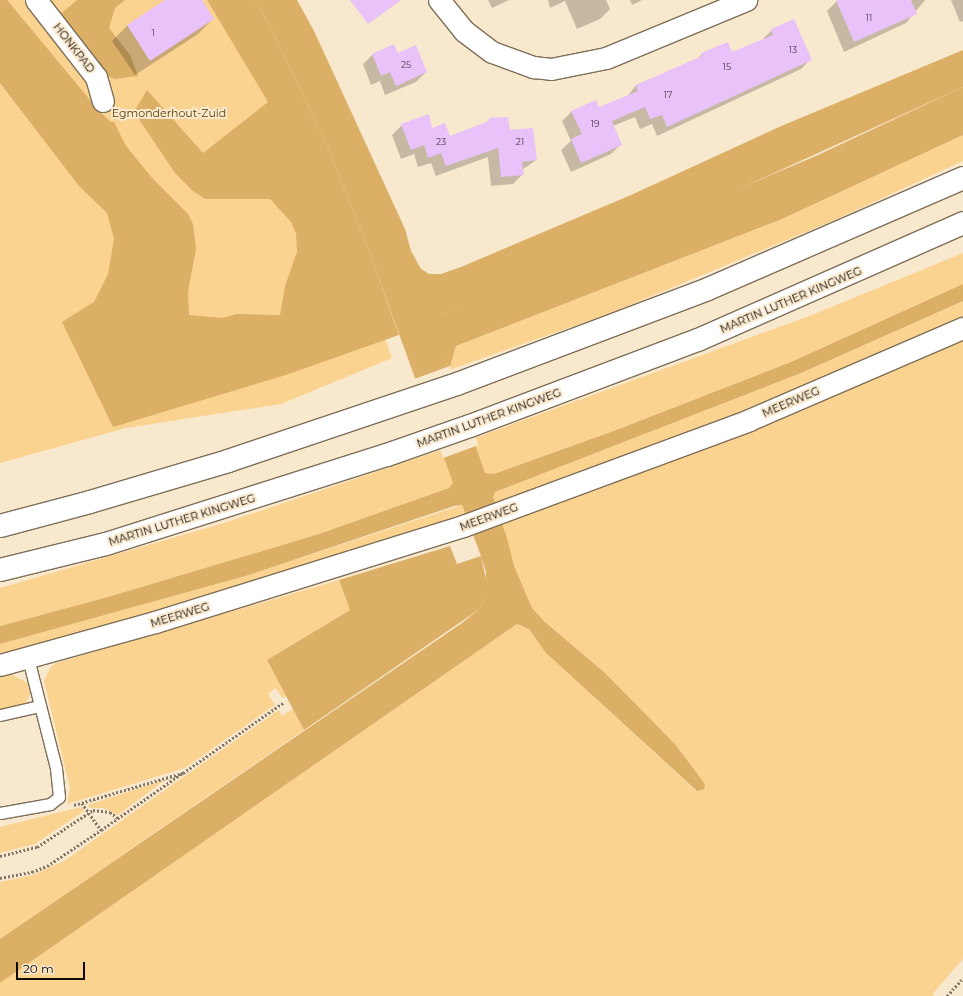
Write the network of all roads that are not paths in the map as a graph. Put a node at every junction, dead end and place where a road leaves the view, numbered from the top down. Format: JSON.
{"nodes":[{"id":1,"x":36,"y":0,"type":"edge"},
{"id":2,"x":439,"y":0,"type":"edge"},
{"id":3,"x":746,"y":0,"type":"edge"},
{"id":4,"x":103,"y":101,"type":"dead end"},
{"id":5,"x":963,"y":178,"type":"edge"},
{"id":6,"x":963,"y":223,"type":"edge"},
{"id":7,"x":963,"y":328,"type":"edge"},
{"id":8,"x":0,"y":526,"type":"edge"},
{"id":9,"x":0,"y":570,"type":"edge"},
{"id":10,"x":28,"y":658,"type":"junction"},
{"id":11,"x":0,"y":665,"type":"edge"},
{"id":12,"x":40,"y":706,"type":"junction"},
{"id":13,"x":0,"y":715,"type":"edge"},
{"id":14,"x":0,"y":813,"type":"edge"}],
"edges":[{"from":1,"to":4,"type":"street","name":"HONKPAD"},
{"from":2,"to":3,"type":"street"},
{"from":5,"to":8,"type":"highway"},
{"from":6,"to":9,"type":"highway","name":"MARTIN LUTHER KINGWEG"},
{"from":7,"to":10,"type":"street","name":"MEERWEG"},
{"from":10,"to":11,"type":"street","name":"MEERWEG"},
{"from":10,"to":12,"type":"lane"},
{"from":12,"to":13,"type":"lane"},
{"from":12,"to":14,"type":"lane"}]}
